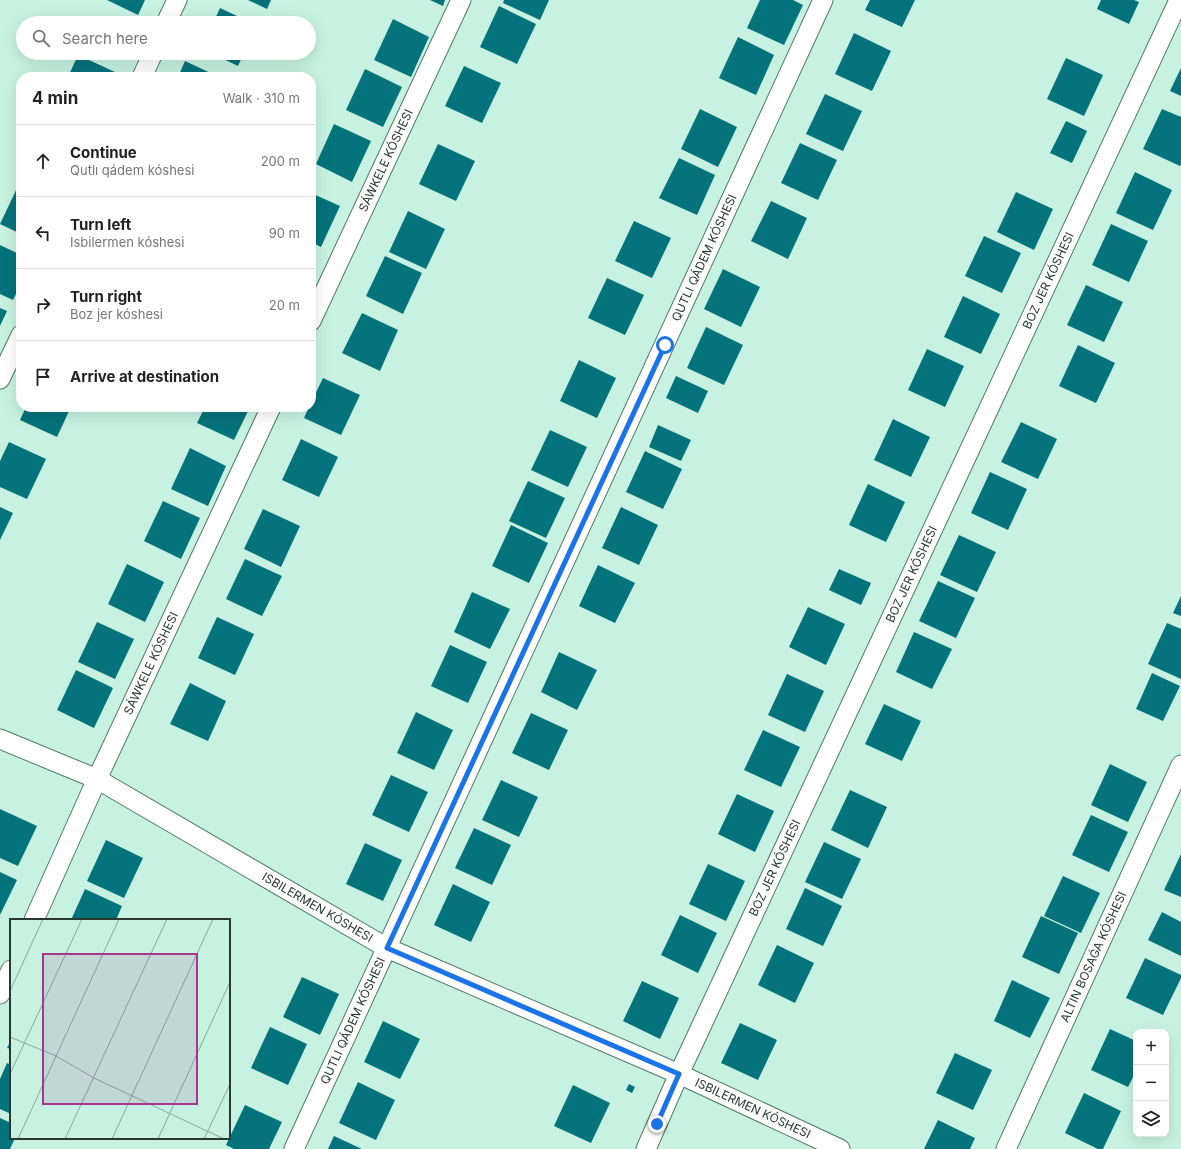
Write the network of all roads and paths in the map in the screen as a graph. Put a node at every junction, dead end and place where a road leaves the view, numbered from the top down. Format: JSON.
{"nodes":[{"id":1,"x":177,"y":0,"type":"edge"},
{"id":2,"x":461,"y":0,"type":"edge"},
{"id":3,"x":823,"y":0,"type":"edge"},
{"id":4,"x":1178,"y":0,"type":"edge"},
{"id":5,"x":169,"y":16,"type":"edge"},
{"id":6,"x":150,"y":60,"type":"edge"},
{"id":7,"x":144,"y":72,"type":"edge"},
{"id":8,"x":316,"y":310,"type":"edge"},
{"id":9,"x":16,"y":345,"type":"edge"},
{"id":10,"x":0,"y":379,"type":"edge"},
{"id":11,"x":269,"y":412,"type":"edge"},
{"id":12,"x":0,"y":739,"type":"edge"},
{"id":13,"x":1181,"y":765,"type":"edge"},
{"id":14,"x":97,"y":779,"type":"junction"},
{"id":15,"x":34,"y":919,"type":"edge"},
{"id":16,"x":387,"y":948,"type":"junction"},
{"id":17,"x":10,"y":972,"type":"edge"},
{"id":18,"x":0,"y":994,"type":"edge"},
{"id":19,"x":679,"y":1074,"type":"junction"},
{"id":20,"x":294,"y":1149,"type":"edge"},
{"id":21,"x":646,"y":1149,"type":"edge"},
{"id":22,"x":840,"y":1149,"type":"edge"},
{"id":23,"x":1006,"y":1149,"type":"edge"}],
"edges":[{"from":1,"to":5,"type":"street"},
{"from":2,"to":8,"type":"street","name":"SÁWKELE KÓSHESI"},
{"from":3,"to":16,"type":"street"},
{"from":4,"to":19,"type":"street","name":"BOZ JER KÓSHESI"},
{"from":6,"to":7,"type":"street"},
{"from":9,"to":10,"type":"street"},
{"from":11,"to":14,"type":"street","name":"SÁWKELE KÓSHESI"},
{"from":12,"to":14,"type":"street","name":"ISBILERMEN KÓSHESI"},
{"from":13,"to":23,"type":"street"},
{"from":14,"to":15,"type":"street","name":"SÁWKELE KÓSHESI"},
{"from":14,"to":16,"type":"street","name":"ISBILERMEN KÓSHESI"},
{"from":16,"to":19,"type":"street","name":"ISBILERMEN KÓSHESI"},
{"from":16,"to":20,"type":"street"},
{"from":17,"to":18,"type":"street"},
{"from":19,"to":21,"type":"street","name":"BOZ JER KÓSHESI"},
{"from":19,"to":22,"type":"street","name":"ISBILERMEN KÓSHESI"}]}
